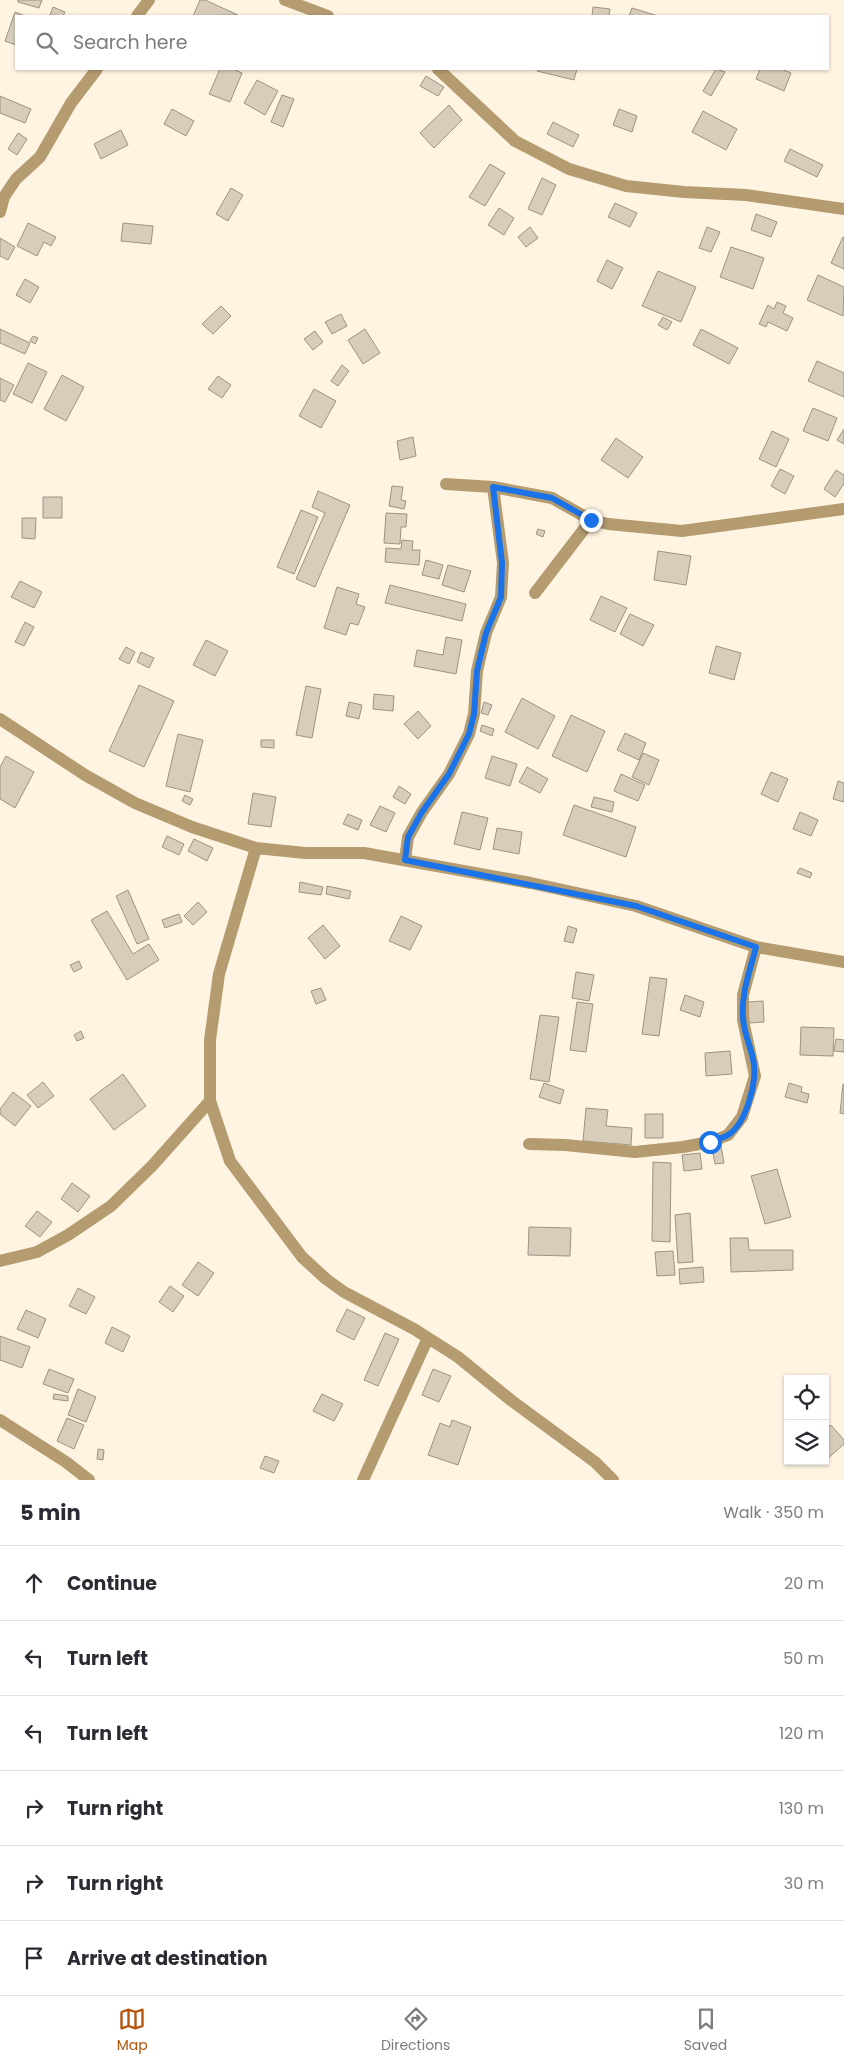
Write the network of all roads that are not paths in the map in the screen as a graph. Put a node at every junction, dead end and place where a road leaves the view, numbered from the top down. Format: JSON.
{"nodes":[{"id":1,"x":149,"y":0,"type":"edge"},
{"id":2,"x":285,"y":0,"type":"edge"},
{"id":3,"x":138,"y":15,"type":"edge"},
{"id":4,"x":325,"y":15,"type":"edge"},
{"id":5,"x":96,"y":70,"type":"edge"},
{"id":6,"x":439,"y":70,"type":"edge"},
{"id":7,"x":844,"y":209,"type":"edge"},
{"id":8,"x":0,"y":212,"type":"edge"},
{"id":9,"x":446,"y":484,"type":"dead end"},
{"id":10,"x":493,"y":487,"type":"junction"},
{"id":11,"x":844,"y":509,"type":"edge"},
{"id":12,"x":591,"y":520,"type":"junction"},
{"id":13,"x":535,"y":593,"type":"dead end"},
{"id":14,"x":0,"y":719,"type":"edge"},
{"id":15,"x":256,"y":848,"type":"junction"},
{"id":16,"x":405,"y":860,"type":"junction"},
{"id":17,"x":756,"y":947,"type":"junction"},
{"id":18,"x":844,"y":962,"type":"edge"},
{"id":19,"x":210,"y":1101,"type":"junction"},
{"id":20,"x":529,"y":1144,"type":"dead end"},
{"id":21,"x":0,"y":1261,"type":"edge"},
{"id":22,"x":428,"y":1338,"type":"junction"},
{"id":23,"x":0,"y":1420,"type":"edge"},
{"id":24,"x":89,"y":1480,"type":"edge"},
{"id":25,"x":363,"y":1480,"type":"edge"},
{"id":26,"x":613,"y":1480,"type":"edge"}],
"edges":[{"from":1,"to":3,"type":"street"},
{"from":2,"to":4,"type":"street"},
{"from":5,"to":8,"type":"street"},
{"from":6,"to":7,"type":"street"},
{"from":9,"to":10,"type":"street"},
{"from":10,"to":12,"type":"street"},
{"from":10,"to":16,"type":"street"},
{"from":11,"to":12,"type":"street"},
{"from":12,"to":13,"type":"street"},
{"from":14,"to":15,"type":"street"},
{"from":15,"to":16,"type":"street"},
{"from":15,"to":19,"type":"street"},
{"from":16,"to":17,"type":"street"},
{"from":17,"to":18,"type":"street"},
{"from":17,"to":20,"type":"street"},
{"from":19,"to":21,"type":"street"},
{"from":19,"to":22,"type":"street"},
{"from":22,"to":25,"type":"street"},
{"from":22,"to":26,"type":"street"},
{"from":23,"to":24,"type":"street"}]}
